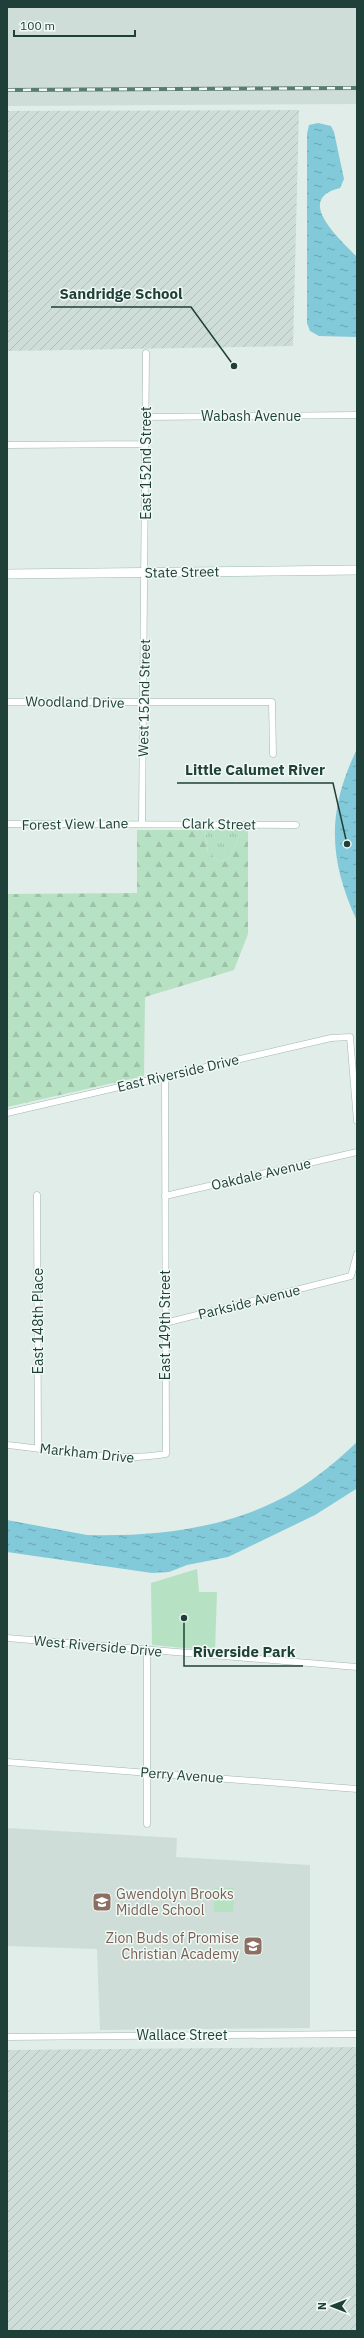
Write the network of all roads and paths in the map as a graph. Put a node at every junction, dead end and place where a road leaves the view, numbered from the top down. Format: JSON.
{"nodes":[{"id":1,"x":146,"y":353,"type":"dead end"},
{"id":2,"x":357,"y":415,"type":"edge"},
{"id":3,"x":146,"y":417,"type":"junction"},
{"id":4,"x":146,"y":444,"type":"junction"},
{"id":5,"x":7,"y":445,"type":"edge"},
{"id":6,"x":357,"y":570,"type":"edge"},
{"id":7,"x":145,"y":572,"type":"junction"},
{"id":8,"x":7,"y":574,"type":"edge"},
{"id":9,"x":7,"y":702,"type":"edge"},
{"id":10,"x":144,"y":703,"type":"junction"},
{"id":11,"x":273,"y":754,"type":"dead end"},
{"id":12,"x":142,"y":823,"type":"junction"},
{"id":13,"x":7,"y":824,"type":"edge"},
{"id":14,"x":296,"y":825,"type":"dead end"},
{"id":15,"x":165,"y":1076,"type":"junction"},
{"id":16,"x":7,"y":1113,"type":"edge"},
{"id":17,"x":357,"y":1121,"type":"edge"},
{"id":18,"x":357,"y":1152,"type":"edge"},
{"id":19,"x":37,"y":1195,"type":"dead end"},
{"id":20,"x":165,"y":1196,"type":"junction"},
{"id":21,"x":357,"y":1254,"type":"edge"},
{"id":22,"x":165,"y":1323,"type":"junction"},
{"id":23,"x":7,"y":1444,"type":"edge"},
{"id":24,"x":38,"y":1448,"type":"junction"},
{"id":25,"x":166,"y":1454,"type":"joint"},
{"id":26,"x":7,"y":1638,"type":"edge"},
{"id":27,"x":147,"y":1650,"type":"junction"},
{"id":28,"x":357,"y":1667,"type":"edge"},
{"id":29,"x":7,"y":1762,"type":"edge"},
{"id":30,"x":147,"y":1773,"type":"junction"},
{"id":31,"x":357,"y":1789,"type":"edge"},
{"id":32,"x":147,"y":1824,"type":"dead end"},
{"id":33,"x":357,"y":2034,"type":"edge"},
{"id":34,"x":7,"y":2037,"type":"edge"}],
"edges":[{"from":1,"to":3,"type":"street","name":"East 152nd Street"},
{"from":2,"to":3,"type":"street","name":"Wabash Avenue"},
{"from":3,"to":4,"type":"street","name":"East 152nd Street"},
{"from":4,"to":5,"type":"street"},
{"from":4,"to":7,"type":"street","name":"East 152nd Street"},
{"from":6,"to":7,"type":"main road","name":"State Street"},
{"from":7,"to":8,"type":"main road","name":"State Street"},
{"from":7,"to":10,"type":"street","name":"West 152nd Street"},
{"from":9,"to":10,"type":"street","name":"Woodland Drive"},
{"from":10,"to":11,"type":"street","name":"Woodland Drive"},
{"from":10,"to":12,"type":"street","name":"West 152nd Street"},
{"from":12,"to":13,"type":"street","name":"Forest View Lane"},
{"from":12,"to":14,"type":"street","name":"Clark Street"},
{"from":15,"to":16,"type":"street","name":"East Riverside Drive"},
{"from":15,"to":17,"type":"street","name":"East Riverside Drive"},
{"from":15,"to":20,"type":"street"},
{"from":18,"to":20,"type":"street","name":"Oakdale Avenue"},
{"from":19,"to":24,"type":"street","name":"East 148th Place"},
{"from":20,"to":22,"type":"street","name":"East 149th Street"},
{"from":21,"to":22,"type":"street","name":"Parkside Avenue"},
{"from":22,"to":25,"type":"street","name":"East 149th Street"},
{"from":23,"to":24,"type":"street","name":"Markham Drive"},
{"from":24,"to":25,"type":"street","name":"Markham Drive"},
{"from":26,"to":27,"type":"street","name":"West Riverside Drive"},
{"from":27,"to":28,"type":"street","name":"West Riverside Drive"},
{"from":27,"to":30,"type":"street"},
{"from":29,"to":30,"type":"street","name":"Perry Avenue"},
{"from":30,"to":31,"type":"street","name":"Perry Avenue"},
{"from":30,"to":32,"type":"street"},
{"from":33,"to":34,"type":"street","name":"Wallace Street"}]}
